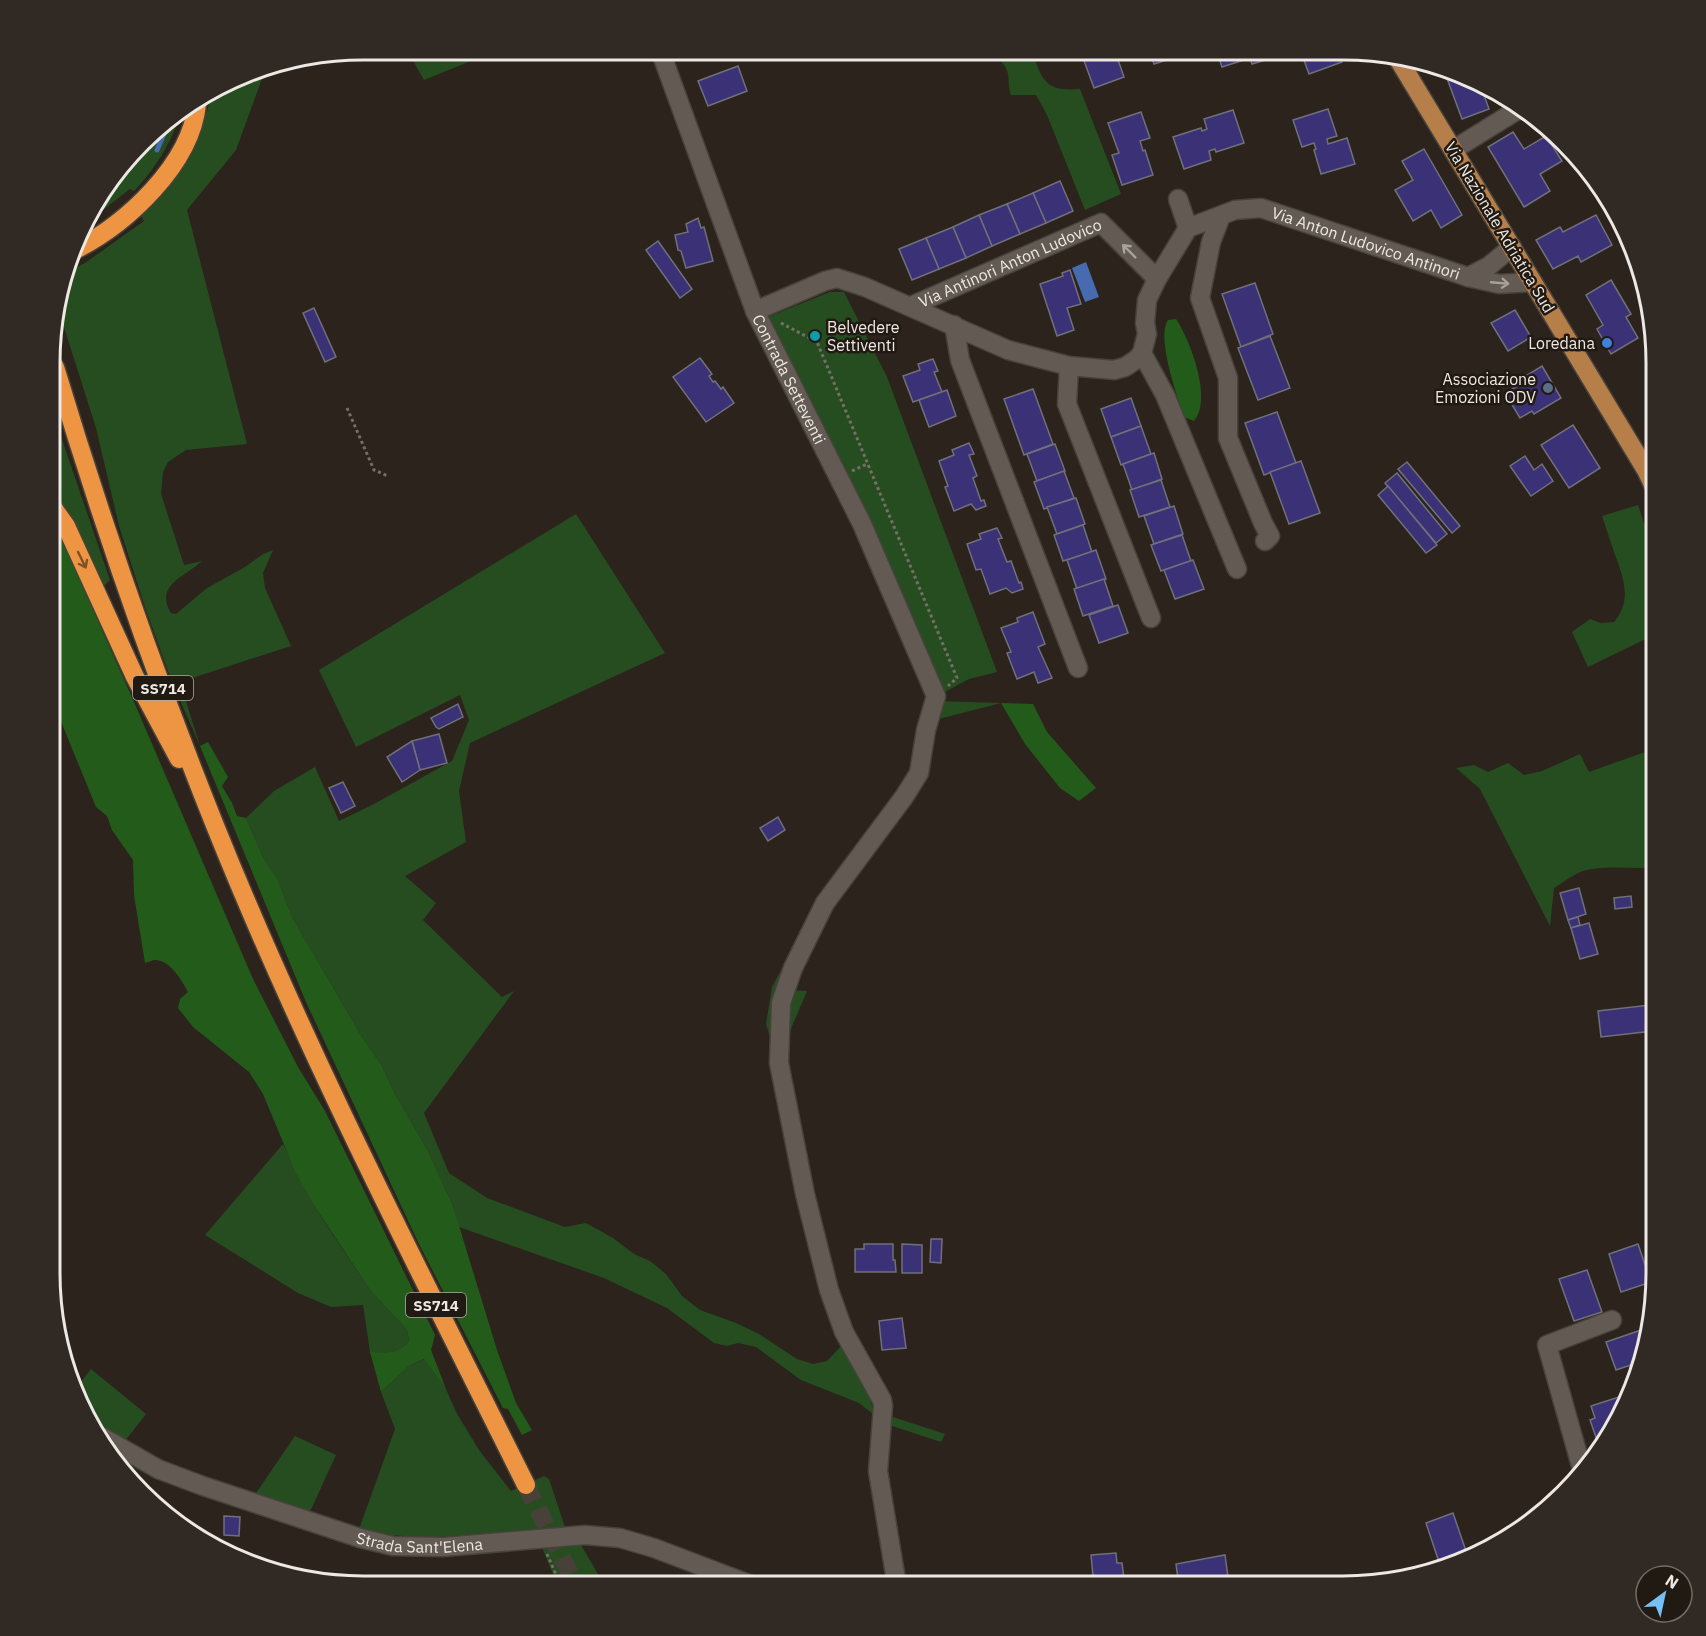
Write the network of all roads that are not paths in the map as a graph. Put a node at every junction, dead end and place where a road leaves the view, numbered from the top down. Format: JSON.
{"nodes":[{"id":1,"x":664,"y":60,"type":"edge"},
{"id":2,"x":1402,"y":66,"type":"edge"},
{"id":3,"x":195,"y":111,"type":"edge"},
{"id":4,"x":1513,"y":113,"type":"edge"},
{"id":5,"x":1453,"y":150,"type":"junction"},
{"id":6,"x":1178,"y":199,"type":"dead end"},
{"id":7,"x":1221,"y":216,"type":"junction"},
{"id":8,"x":1188,"y":228,"type":"junction"},
{"id":9,"x":84,"y":244,"type":"edge"},
{"id":10,"x":1512,"y":247,"type":"junction"},
{"id":11,"x":1468,"y":277,"type":"junction"},
{"id":12,"x":1157,"y":279,"type":"junction"},
{"id":13,"x":1533,"y":282,"type":"junction"},
{"id":14,"x":911,"y":306,"type":"junction"},
{"id":15,"x":755,"y":311,"type":"junction"},
{"id":16,"x":954,"y":325,"type":"junction"},
{"id":17,"x":1142,"y":353,"type":"junction"},
{"id":18,"x":1069,"y":366,"type":"junction"},
{"id":19,"x":60,"y":383,"type":"edge"},
{"id":20,"x":1646,"y":470,"type":"edge"},
{"id":21,"x":60,"y":520,"type":"edge"},
{"id":22,"x":1265,"y":541,"type":"dead end"},
{"id":23,"x":1237,"y":568,"type":"dead end"},
{"id":24,"x":1151,"y":618,"type":"dead end"},
{"id":25,"x":1078,"y":668,"type":"dead end"},
{"id":26,"x":217,"y":830,"type":"junction"},
{"id":27,"x":1612,"y":1320,"type":"dead end"},
{"id":28,"x":112,"y":1443,"type":"edge"},
{"id":29,"x":1580,"y":1461,"type":"edge"},
{"id":30,"x":526,"y":1485,"type":"tunnel mouth"},
{"id":31,"x":728,"y":1576,"type":"edge"},
{"id":32,"x":895,"y":1576,"type":"edge"}],
"edges":[{"from":1,"to":15,"type":"street","name":"Contrada Setteventi"},
{"from":2,"to":5,"type":"main road","name":"Via Nazionale Adriatica Sud"},
{"from":3,"to":9,"type":"highway"},
{"from":4,"to":5,"type":"street"},
{"from":5,"to":10,"type":"main road","name":"Via Nazionale Adriatica Sud"},
{"from":6,"to":8,"type":"street"},
{"from":7,"to":8,"type":"street","name":"Via Anton Ludovico Antinori"},
{"from":7,"to":11,"type":"street","name":"Via Anton Ludovico Antinori"},
{"from":7,"to":22,"type":"street"},
{"from":8,"to":12,"type":"street"},
{"from":10,"to":11,"type":"street","name":"Via Anton Ludovico Antinori"},
{"from":10,"to":13,"type":"main road","name":"Via Nazionale Adriatica Sud"},
{"from":11,"to":13,"type":"street","name":"Via Anton Ludovico Antinori","one_way":true},
{"from":12,"to":14,"type":"street","name":"Via Antinori Anton Ludovico","one_way":true},
{"from":12,"to":17,"type":"street"},
{"from":13,"to":20,"type":"main road","name":"Via Nazionale Adriatica Sud"},
{"from":14,"to":15,"type":"street"},
{"from":14,"to":16,"type":"street"},
{"from":15,"to":32,"type":"street","name":"Contrada Setteventi"},
{"from":16,"to":18,"type":"street"},
{"from":16,"to":25,"type":"street"},
{"from":17,"to":18,"type":"street"},
{"from":17,"to":23,"type":"street"},
{"from":18,"to":24,"type":"street"},
{"from":19,"to":26,"type":"highway","number":"SS714"},
{"from":21,"to":26,"type":"highway","one_way":true},
{"from":26,"to":30,"type":"highway","number":"SS714"},
{"from":27,"to":29,"type":"street"},
{"from":28,"to":31,"type":"street","name":"Strada Sant'Elena"}]}
